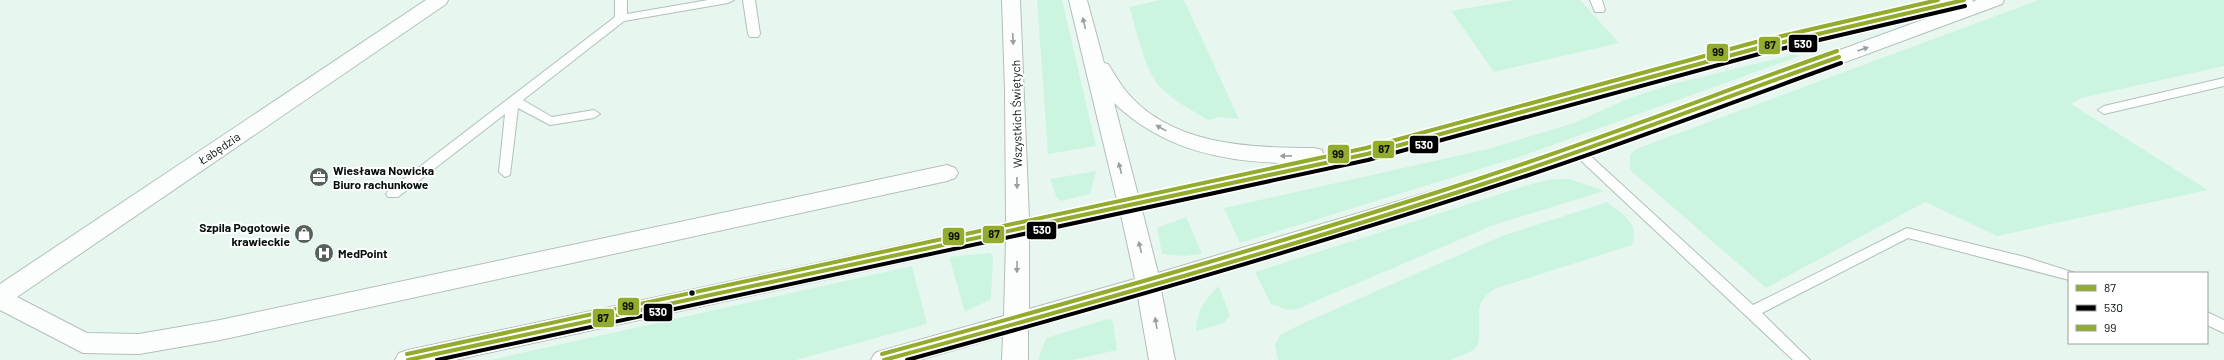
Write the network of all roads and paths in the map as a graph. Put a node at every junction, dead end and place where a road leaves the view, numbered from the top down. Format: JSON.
{"nodes":[{"id":1,"x":621,"y":0,"type":"edge"},
{"id":2,"x":728,"y":0,"type":"edge"},
{"id":3,"x":749,"y":0,"type":"edge"},
{"id":4,"x":1011,"y":0,"type":"edge"},
{"id":5,"x":1078,"y":0,"type":"edge"},
{"id":6,"x":1964,"y":0,"type":"edge"},
{"id":7,"x":1995,"y":0,"type":"edge"},
{"id":8,"x":431,"y":2,"type":"edge"},
{"id":9,"x":621,"y":18,"type":"junction"},
{"id":10,"x":754,"y":34,"type":"dead end"},
{"id":11,"x":1089,"y":46,"type":"junction"},
{"id":12,"x":2224,"y":82,"type":"edge"},
{"id":13,"x":513,"y":100,"type":"junction"},
{"id":14,"x":2104,"y":110,"type":"dead end"},
{"id":15,"x":594,"y":114,"type":"dead end"},
{"id":16,"x":1579,"y":152,"type":"junction"},
{"id":17,"x":1367,"y":154,"type":"junction"},
{"id":18,"x":505,"y":172,"type":"dead end"},
{"id":19,"x":947,"y":173,"type":"dead end"},
{"id":20,"x":393,"y":194,"type":"dead end"},
{"id":21,"x":1130,"y":206,"type":"junction"},
{"id":22,"x":1018,"y":228,"type":"junction"},
{"id":23,"x":2068,"y":275,"type":"edge"},
{"id":24,"x":1149,"y":285,"type":"junction"},
{"id":25,"x":0,"y":298,"type":"edge"},
{"id":26,"x":1752,"y":312,"type":"junction"},
{"id":27,"x":2208,"y":319,"type":"edge"},
{"id":28,"x":1016,"y":323,"type":"junction"},
{"id":29,"x":2224,"y":327,"type":"edge"},
{"id":30,"x":408,"y":360,"type":"edge"},
{"id":31,"x":884,"y":360,"type":"edge"},
{"id":32,"x":1015,"y":360,"type":"edge"},
{"id":33,"x":1162,"y":360,"type":"edge"},
{"id":34,"x":1803,"y":360,"type":"edge"}],
"edges":[{"from":1,"to":9,"type":"lane"},
{"from":2,"to":9,"type":"lane"},
{"from":3,"to":10,"type":"lane"},
{"from":4,"to":22,"type":"street","name":"Wszystkich Świętych","one_way":true},
{"from":11,"to":5,"type":"street","one_way":true},
{"from":6,"to":17,"type":"street"},
{"from":16,"to":7,"type":"street","one_way":true},
{"from":8,"to":25,"type":"street","name":"Łabędzia"},
{"from":9,"to":13,"type":"lane"},
{"from":17,"to":11,"type":"street","one_way":true},
{"from":21,"to":11,"type":"street","one_way":true},
{"from":12,"to":14,"type":"lane"},
{"from":13,"to":15,"type":"lane"},
{"from":13,"to":18,"type":"lane"},
{"from":13,"to":20,"type":"lane"},
{"from":16,"to":24,"type":"street"},
{"from":16,"to":26,"type":"lane"},
{"from":17,"to":21,"type":"street"},
{"from":19,"to":25,"type":"street"},
{"from":21,"to":22,"type":"street"},
{"from":24,"to":21,"type":"street","one_way":true},
{"from":22,"to":28,"type":"street","name":"Wszystkich Świętych","one_way":true},
{"from":22,"to":30,"type":"street"},
{"from":23,"to":26,"type":"lane"},
{"from":24,"to":28,"type":"street"},
{"from":33,"to":24,"type":"street","one_way":true},
{"from":26,"to":34,"type":"lane"},
{"from":27,"to":29,"type":"lane"},
{"from":28,"to":31,"type":"street"},
{"from":28,"to":32,"type":"street","name":"Wszystkich Świętych"}]}
